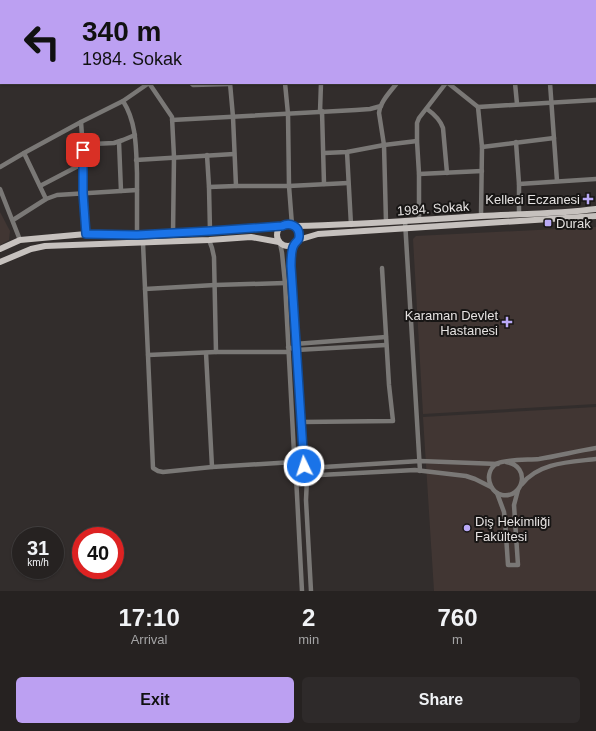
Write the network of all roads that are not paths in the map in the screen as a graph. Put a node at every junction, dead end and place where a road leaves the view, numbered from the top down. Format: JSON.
{"nodes":[{"id":1,"x":596,"y":32,"type":"edge"},
{"id":2,"x":596,"y":36,"type":"edge"},
{"id":3,"x":149,"y":84,"type":"edge"},
{"id":4,"x":151,"y":84,"type":"edge"},
{"id":5,"x":192,"y":84,"type":"edge"},
{"id":6,"x":230,"y":84,"type":"edge"},
{"id":7,"x":285,"y":84,"type":"edge"},
{"id":8,"x":321,"y":84,"type":"edge"},
{"id":9,"x":396,"y":84,"type":"edge"},
{"id":10,"x":446,"y":84,"type":"edge"},
{"id":11,"x":448,"y":84,"type":"edge"},
{"id":12,"x":515,"y":84,"type":"edge"},
{"id":13,"x":550,"y":84,"type":"edge"},
{"id":14,"x":596,"y":100,"type":"edge"},
{"id":15,"x":123,"y":102,"type":"junction"},
{"id":16,"x":552,"y":102,"type":"junction"},
{"id":17,"x":517,"y":104,"type":"junction"},
{"id":18,"x":381,"y":106,"type":"junction"},
{"id":19,"x":478,"y":107,"type":"junction"},
{"id":20,"x":427,"y":109,"type":"junction"},
{"id":21,"x":321,"y":112,"type":"junction"},
{"id":22,"x":288,"y":114,"type":"junction"},
{"id":23,"x":233,"y":117,"type":"junction"},
{"id":24,"x":172,"y":120,"type":"junction"},
{"id":25,"x":81,"y":122,"type":"junction"},
{"id":26,"x":135,"y":135,"type":"junction"},
{"id":27,"x":554,"y":138,"type":"junction"},
{"id":28,"x":417,"y":141,"type":"junction"},
{"id":29,"x":118,"y":142,"type":"junction"},
{"id":30,"x":516,"y":142,"type":"junction"},
{"id":31,"x":384,"y":145,"type":"junction"},
{"id":32,"x":482,"y":147,"type":"junction"},
{"id":33,"x":83,"y":150,"type":"junction"},
{"id":34,"x":347,"y":152,"type":"junction"},
{"id":35,"x":24,"y":153,"type":"junction"},
{"id":36,"x":324,"y":153,"type":"junction"},
{"id":37,"x":234,"y":154,"type":"junction"},
{"id":38,"x":207,"y":155,"type":"junction"},
{"id":39,"x":174,"y":157,"type":"junction"},
{"id":40,"x":136,"y":160,"type":"junction"},
{"id":41,"x":84,"y":162,"type":"junction"},
{"id":42,"x":0,"y":167,"type":"edge"},
{"id":43,"x":482,"y":171,"type":"junction"},
{"id":44,"x":447,"y":173,"type":"junction"},
{"id":45,"x":419,"y":174,"type":"junction"},
{"id":46,"x":596,"y":179,"type":"edge"},
{"id":47,"x":557,"y":181,"type":"junction"},
{"id":48,"x":348,"y":183,"type":"junction"},
{"id":49,"x":324,"y":184,"type":"junction"},
{"id":50,"x":519,"y":184,"type":"junction"},
{"id":51,"x":40,"y":186,"type":"junction"},
{"id":52,"x":236,"y":186,"type":"junction"},
{"id":53,"x":289,"y":186,"type":"junction"},
{"id":54,"x":209,"y":187,"type":"junction"},
{"id":55,"x":0,"y":189,"type":"edge"},
{"id":56,"x":137,"y":190,"type":"junction"},
{"id":57,"x":121,"y":191,"type":"junction"},
{"id":58,"x":83,"y":193,"type":"junction"},
{"id":59,"x":46,"y":199,"type":"junction"},
{"id":60,"x":596,"y":209,"type":"edge"},
{"id":61,"x":519,"y":214,"type":"junction"},
{"id":62,"x":481,"y":216,"type":"junction"},
{"id":63,"x":596,"y":216,"type":"edge"},
{"id":64,"x":13,"y":220,"type":"junction"},
{"id":65,"x":419,"y":220,"type":"junction"},
{"id":66,"x":405,"y":221,"type":"junction"},
{"id":67,"x":386,"y":222,"type":"junction"},
{"id":68,"x":351,"y":225,"type":"junction"},
{"id":69,"x":282,"y":226,"type":"junction"},
{"id":70,"x":294,"y":226,"type":"junction"},
{"id":71,"x":406,"y":228,"type":"junction"},
{"id":72,"x":210,"y":231,"type":"junction"},
{"id":73,"x":173,"y":233,"type":"junction"},
{"id":74,"x":86,"y":234,"type":"junction"},
{"id":75,"x":137,"y":235,"type":"junction"},
{"id":76,"x":37,"y":238,"type":"junction"},
{"id":77,"x":20,"y":240,"type":"junction"},
{"id":78,"x":209,"y":240,"type":"junction"},
{"id":79,"x":143,"y":242,"type":"junction"},
{"id":80,"x":296,"y":242,"type":"junction"},
{"id":81,"x":280,"y":243,"type":"junction"},
{"id":82,"x":0,"y":248,"type":"edge"},
{"id":83,"x":38,"y":248,"type":"junction"},
{"id":84,"x":0,"y":262,"type":"edge"},
{"id":85,"x":382,"y":268,"type":"dead end"},
{"id":86,"x":285,"y":283,"type":"junction"},
{"id":87,"x":215,"y":285,"type":"junction"},
{"id":88,"x":145,"y":289,"type":"junction"},
{"id":89,"x":386,"y":337,"type":"junction"},
{"id":90,"x":296,"y":343,"type":"junction"},
{"id":91,"x":386,"y":345,"type":"junction"},
{"id":92,"x":288,"y":349,"type":"junction"},
{"id":93,"x":296,"y":350,"type":"junction"},
{"id":94,"x":216,"y":352,"type":"junction"},
{"id":95,"x":206,"y":353,"type":"junction"},
{"id":96,"x":148,"y":355,"type":"junction"},
{"id":97,"x":300,"y":422,"type":"junction"},
{"id":98,"x":596,"y":448,"type":"edge"},
{"id":99,"x":596,"y":459,"type":"edge"},
{"id":100,"x":420,"y":461,"type":"junction"},
{"id":101,"x":294,"y":462,"type":"junction"},
{"id":102,"x":506,"y":462,"type":"junction"},
{"id":103,"x":498,"y":464,"type":"junction"},
{"id":104,"x":212,"y":467,"type":"junction"},
{"id":105,"x":306,"y":467,"type":"junction"},
{"id":106,"x":420,"y":471,"type":"junction"},
{"id":107,"x":295,"y":474,"type":"junction"},
{"id":108,"x":307,"y":478,"type":"junction"},
{"id":109,"x":521,"y":485,"type":"junction"},
{"id":110,"x":492,"y":488,"type":"junction"},
{"id":111,"x":518,"y":490,"type":"junction"},
{"id":112,"x":497,"y":493,"type":"junction"},
{"id":113,"x":302,"y":591,"type":"edge"},
{"id":114,"x":311,"y":591,"type":"edge"}],
"edges":[{"from":1,"to":2,"type":"street"},
{"from":3,"to":15,"type":"street"},
{"from":4,"to":24,"type":"street"},
{"from":5,"to":6,"type":"street"},
{"from":6,"to":23,"type":"street"},
{"from":7,"to":22,"type":"street"},
{"from":8,"to":21,"type":"street"},
{"from":9,"to":18,"type":"street"},
{"from":10,"to":20,"type":"street"},
{"from":11,"to":19,"type":"street"},
{"from":12,"to":17,"type":"street"},
{"from":13,"to":16,"type":"street"},
{"from":14,"to":16,"type":"street"},
{"from":15,"to":25,"type":"street"},
{"from":15,"to":26,"type":"street"},
{"from":16,"to":17,"type":"street"},
{"from":16,"to":27,"type":"street"},
{"from":17,"to":19,"type":"street"},
{"from":18,"to":21,"type":"street"},
{"from":18,"to":31,"type":"street"},
{"from":19,"to":32,"type":"street"},
{"from":20,"to":28,"type":"street"},
{"from":20,"to":44,"type":"street"},
{"from":21,"to":22,"type":"street"},
{"from":21,"to":36,"type":"street"},
{"from":22,"to":23,"type":"street"},
{"from":22,"to":53,"type":"street"},
{"from":23,"to":24,"type":"street"},
{"from":23,"to":37,"type":"street"},
{"from":24,"to":39,"type":"street"},
{"from":25,"to":33,"type":"street"},
{"from":25,"to":35,"type":"street"},
{"from":26,"to":29,"type":"street"},
{"from":26,"to":40,"type":"street"},
{"from":27,"to":30,"type":"street"},
{"from":27,"to":47,"type":"street"},
{"from":28,"to":31,"type":"street"},
{"from":28,"to":45,"type":"street"},
{"from":29,"to":33,"type":"street"},
{"from":29,"to":57,"type":"street"},
{"from":30,"to":32,"type":"street"},
{"from":30,"to":50,"type":"street"},
{"from":31,"to":34,"type":"street"},
{"from":31,"to":67,"type":"street"},
{"from":32,"to":43,"type":"street"},
{"from":33,"to":41,"type":"street"},
{"from":34,"to":36,"type":"street"},
{"from":34,"to":48,"type":"street"},
{"from":35,"to":42,"type":"street"},
{"from":35,"to":51,"type":"street"},
{"from":36,"to":49,"type":"street"},
{"from":37,"to":38,"type":"street"},
{"from":37,"to":52,"type":"street"},
{"from":38,"to":39,"type":"street"},
{"from":38,"to":54,"type":"street"},
{"from":39,"to":40,"type":"street"},
{"from":39,"to":73,"type":"street"},
{"from":40,"to":56,"type":"street"},
{"from":41,"to":51,"type":"street"},
{"from":41,"to":58,"type":"street"},
{"from":43,"to":44,"type":"street"},
{"from":43,"to":62,"type":"street"},
{"from":44,"to":45,"type":"street"},
{"from":45,"to":65,"type":"street"},
{"from":46,"to":47,"type":"street"},
{"from":47,"to":50,"type":"street"},
{"from":48,"to":49,"type":"street"},
{"from":48,"to":68,"type":"street"},
{"from":49,"to":53,"type":"street"},
{"from":50,"to":61,"type":"street"},
{"from":51,"to":59,"type":"street"},
{"from":52,"to":53,"type":"street"},
{"from":52,"to":54,"type":"street"},
{"from":53,"to":70,"type":"street"},
{"from":54,"to":72,"type":"street"},
{"from":55,"to":64,"type":"street"},
{"from":56,"to":57,"type":"street"},
{"from":56,"to":75,"type":"street"},
{"from":57,"to":58,"type":"street"},
{"from":58,"to":59,"type":"street"},
{"from":58,"to":74,"type":"street"},
{"from":59,"to":64,"type":"street"},
{"from":60,"to":61,"type":"main road","name":"1984. Sokak"},
{"from":61,"to":62,"type":"main road","name":"1984. Sokak"},
{"from":62,"to":65,"type":"main road","name":"1984. Sokak"},
{"from":63,"to":71,"type":"main road"},
{"from":64,"to":77,"type":"street"},
{"from":65,"to":66,"type":"main road","name":"1984. Sokak"},
{"from":66,"to":67,"type":"main road","name":"1984. Sokak"},
{"from":66,"to":71,"type":"street"},
{"from":67,"to":68,"type":"main road","name":"1984. Sokak"},
{"from":68,"to":70,"type":"main road","name":"1984. Sokak"},
{"from":69,"to":70,"type":"main road"},
{"from":69,"to":72,"type":"main road"},
{"from":69,"to":81,"type":"main road"},
{"from":70,"to":80,"type":"main road"},
{"from":71,"to":80,"type":"main road"},
{"from":71,"to":100,"type":"street"},
{"from":72,"to":73,"type":"main road"},
{"from":73,"to":75,"type":"main road"},
{"from":74,"to":75,"type":"main road"},
{"from":74,"to":76,"type":"main road"},
{"from":76,"to":77,"type":"main road"},
{"from":76,"to":83,"type":"main road"},
{"from":77,"to":82,"type":"main road"},
{"from":78,"to":79,"type":"main road"},
{"from":78,"to":81,"type":"main road"},
{"from":78,"to":87,"type":"street"},
{"from":79,"to":83,"type":"main road"},
{"from":79,"to":88,"type":"street"},
{"from":80,"to":81,"type":"main road"},
{"from":80,"to":90,"type":"street"},
{"from":81,"to":86,"type":"street"},
{"from":83,"to":84,"type":"main road"},
{"from":85,"to":89,"type":"street"},
{"from":86,"to":87,"type":"street"},
{"from":86,"to":92,"type":"street"},
{"from":87,"to":88,"type":"street"},
{"from":87,"to":94,"type":"street"},
{"from":88,"to":96,"type":"street"},
{"from":89,"to":90,"type":"street"},
{"from":89,"to":91,"type":"street"},
{"from":90,"to":92,"type":"street"},
{"from":90,"to":93,"type":"street"},
{"from":91,"to":93,"type":"street"},
{"from":91,"to":97,"type":"street"},
{"from":92,"to":93,"type":"street"},
{"from":92,"to":94,"type":"street"},
{"from":92,"to":101,"type":"street"},
{"from":93,"to":97,"type":"street"},
{"from":94,"to":95,"type":"street"},
{"from":95,"to":96,"type":"street"},
{"from":95,"to":104,"type":"street"},
{"from":96,"to":104,"type":"street"},
{"from":97,"to":105,"type":"street"},
{"from":98,"to":102,"type":"street"},
{"from":99,"to":109,"type":"street"},
{"from":100,"to":103,"type":"street"},
{"from":100,"to":105,"type":"street"},
{"from":100,"to":106,"type":"street"},
{"from":101,"to":104,"type":"street"},
{"from":101,"to":107,"type":"street"},
{"from":102,"to":103,"type":"street"},
{"from":102,"to":109,"type":"street"},
{"from":103,"to":110,"type":"street"},
{"from":105,"to":107,"type":"street"},
{"from":105,"to":108,"type":"street"},
{"from":106,"to":108,"type":"street"},
{"from":106,"to":110,"type":"street"},
{"from":107,"to":108,"type":"street"},
{"from":107,"to":113,"type":"street"},
{"from":108,"to":114,"type":"street"},
{"from":109,"to":111,"type":"street"},
{"from":110,"to":112,"type":"street"},
{"from":111,"to":112,"type":"street"},
{"from":111,"to":112,"type":"street"}]}
